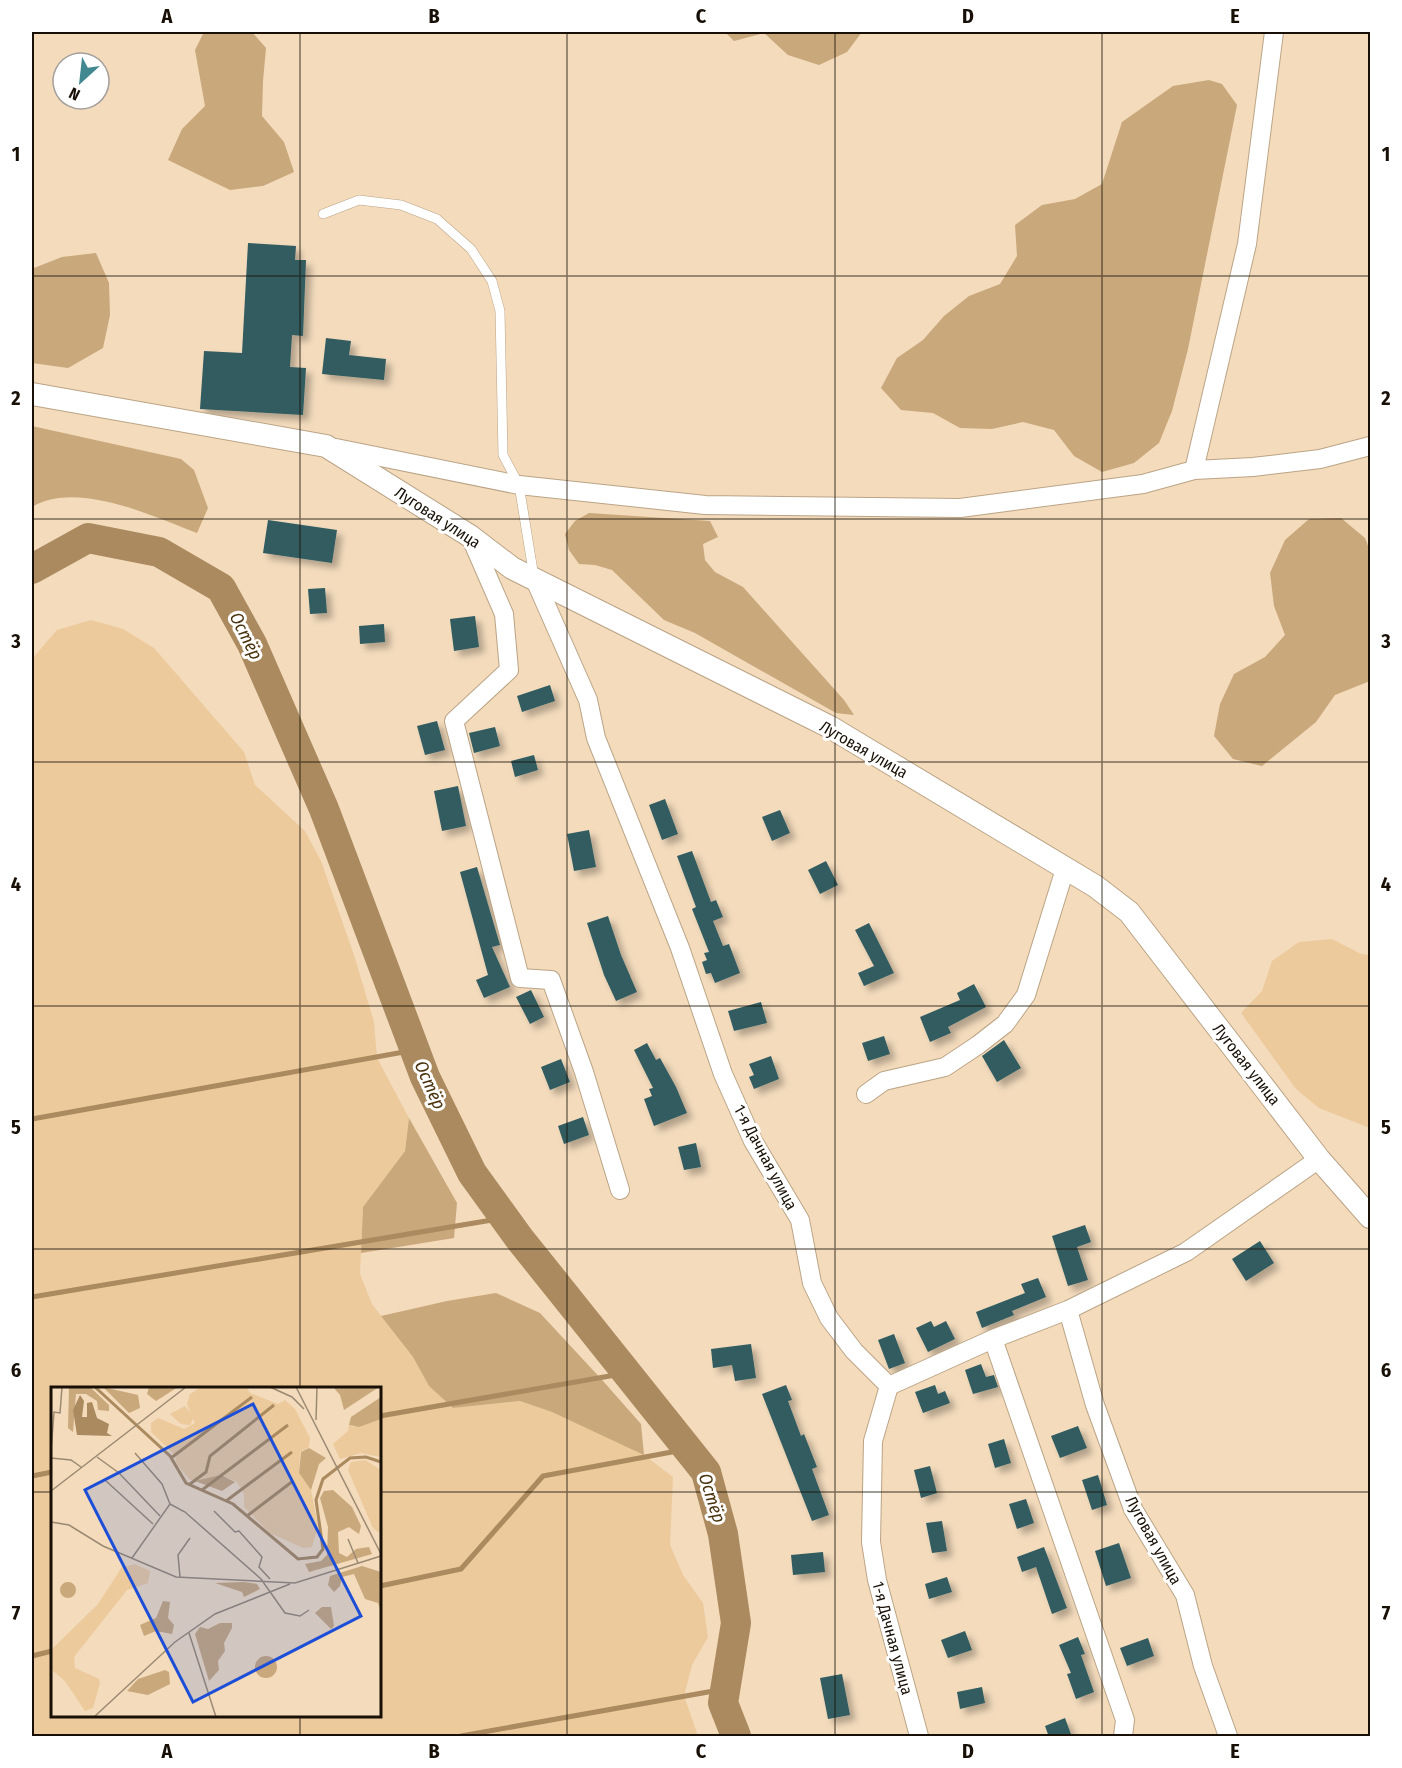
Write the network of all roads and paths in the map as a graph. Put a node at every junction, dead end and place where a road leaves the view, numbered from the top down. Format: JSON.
{"nodes":[{"id":1,"x":1274,"y":32,"type":"edge"},
{"id":2,"x":323,"y":214,"type":"dead end"},
{"id":3,"x":32,"y":394,"type":"edge"},
{"id":4,"x":326,"y":446,"type":"junction"},
{"id":5,"x":1371,"y":446,"type":"edge"},
{"id":6,"x":1194,"y":470,"type":"junction"},
{"id":7,"x":519,"y":485,"type":"junction"},
{"id":8,"x":470,"y":536,"type":"junction"},
{"id":9,"x":534,"y":580,"type":"junction"},
{"id":10,"x":1065,"y":869,"type":"junction"},
{"id":11,"x":866,"y":1094,"type":"dead end"},
{"id":12,"x":1319,"y":1159,"type":"junction"},
{"id":13,"x":620,"y":1190,"type":"dead end"},
{"id":14,"x":1371,"y":1217,"type":"edge"},
{"id":15,"x":1068,"y":1310,"type":"junction"},
{"id":16,"x":993,"y":1339,"type":"junction"},
{"id":17,"x":889,"y":1386,"type":"junction"},
{"id":18,"x":919,"y":1737,"type":"edge"},
{"id":19,"x":1124,"y":1737,"type":"edge"},
{"id":20,"x":1228,"y":1737,"type":"edge"}],
"edges":[{"from":1,"to":6,"type":"street"},
{"from":2,"to":7,"type":"lane"},
{"from":3,"to":4,"type":"street","name":"Луговая улица"},
{"from":4,"to":7,"type":"street"},
{"from":4,"to":8,"type":"street","name":"Луговая улица"},
{"from":5,"to":6,"type":"street"},
{"from":6,"to":7,"type":"street"},
{"from":7,"to":9,"type":"lane"},
{"from":8,"to":9,"type":"street","name":"Луговая улица"},
{"from":8,"to":13,"type":"street"},
{"from":9,"to":10,"type":"street","name":"Луговая улица"},
{"from":9,"to":17,"type":"street","name":"1-я Дачная улица"},
{"from":10,"to":11,"type":"street"},
{"from":10,"to":12,"type":"street","name":"Луговая улица"},
{"from":12,"to":14,"type":"street","name":"Луговая улица"},
{"from":12,"to":15,"type":"street"},
{"from":15,"to":16,"type":"street"},
{"from":15,"to":20,"type":"street","name":"Луговая улица"},
{"from":16,"to":17,"type":"street"},
{"from":16,"to":19,"type":"street"},
{"from":17,"to":18,"type":"street","name":"1-я Дачная улица"}]}
